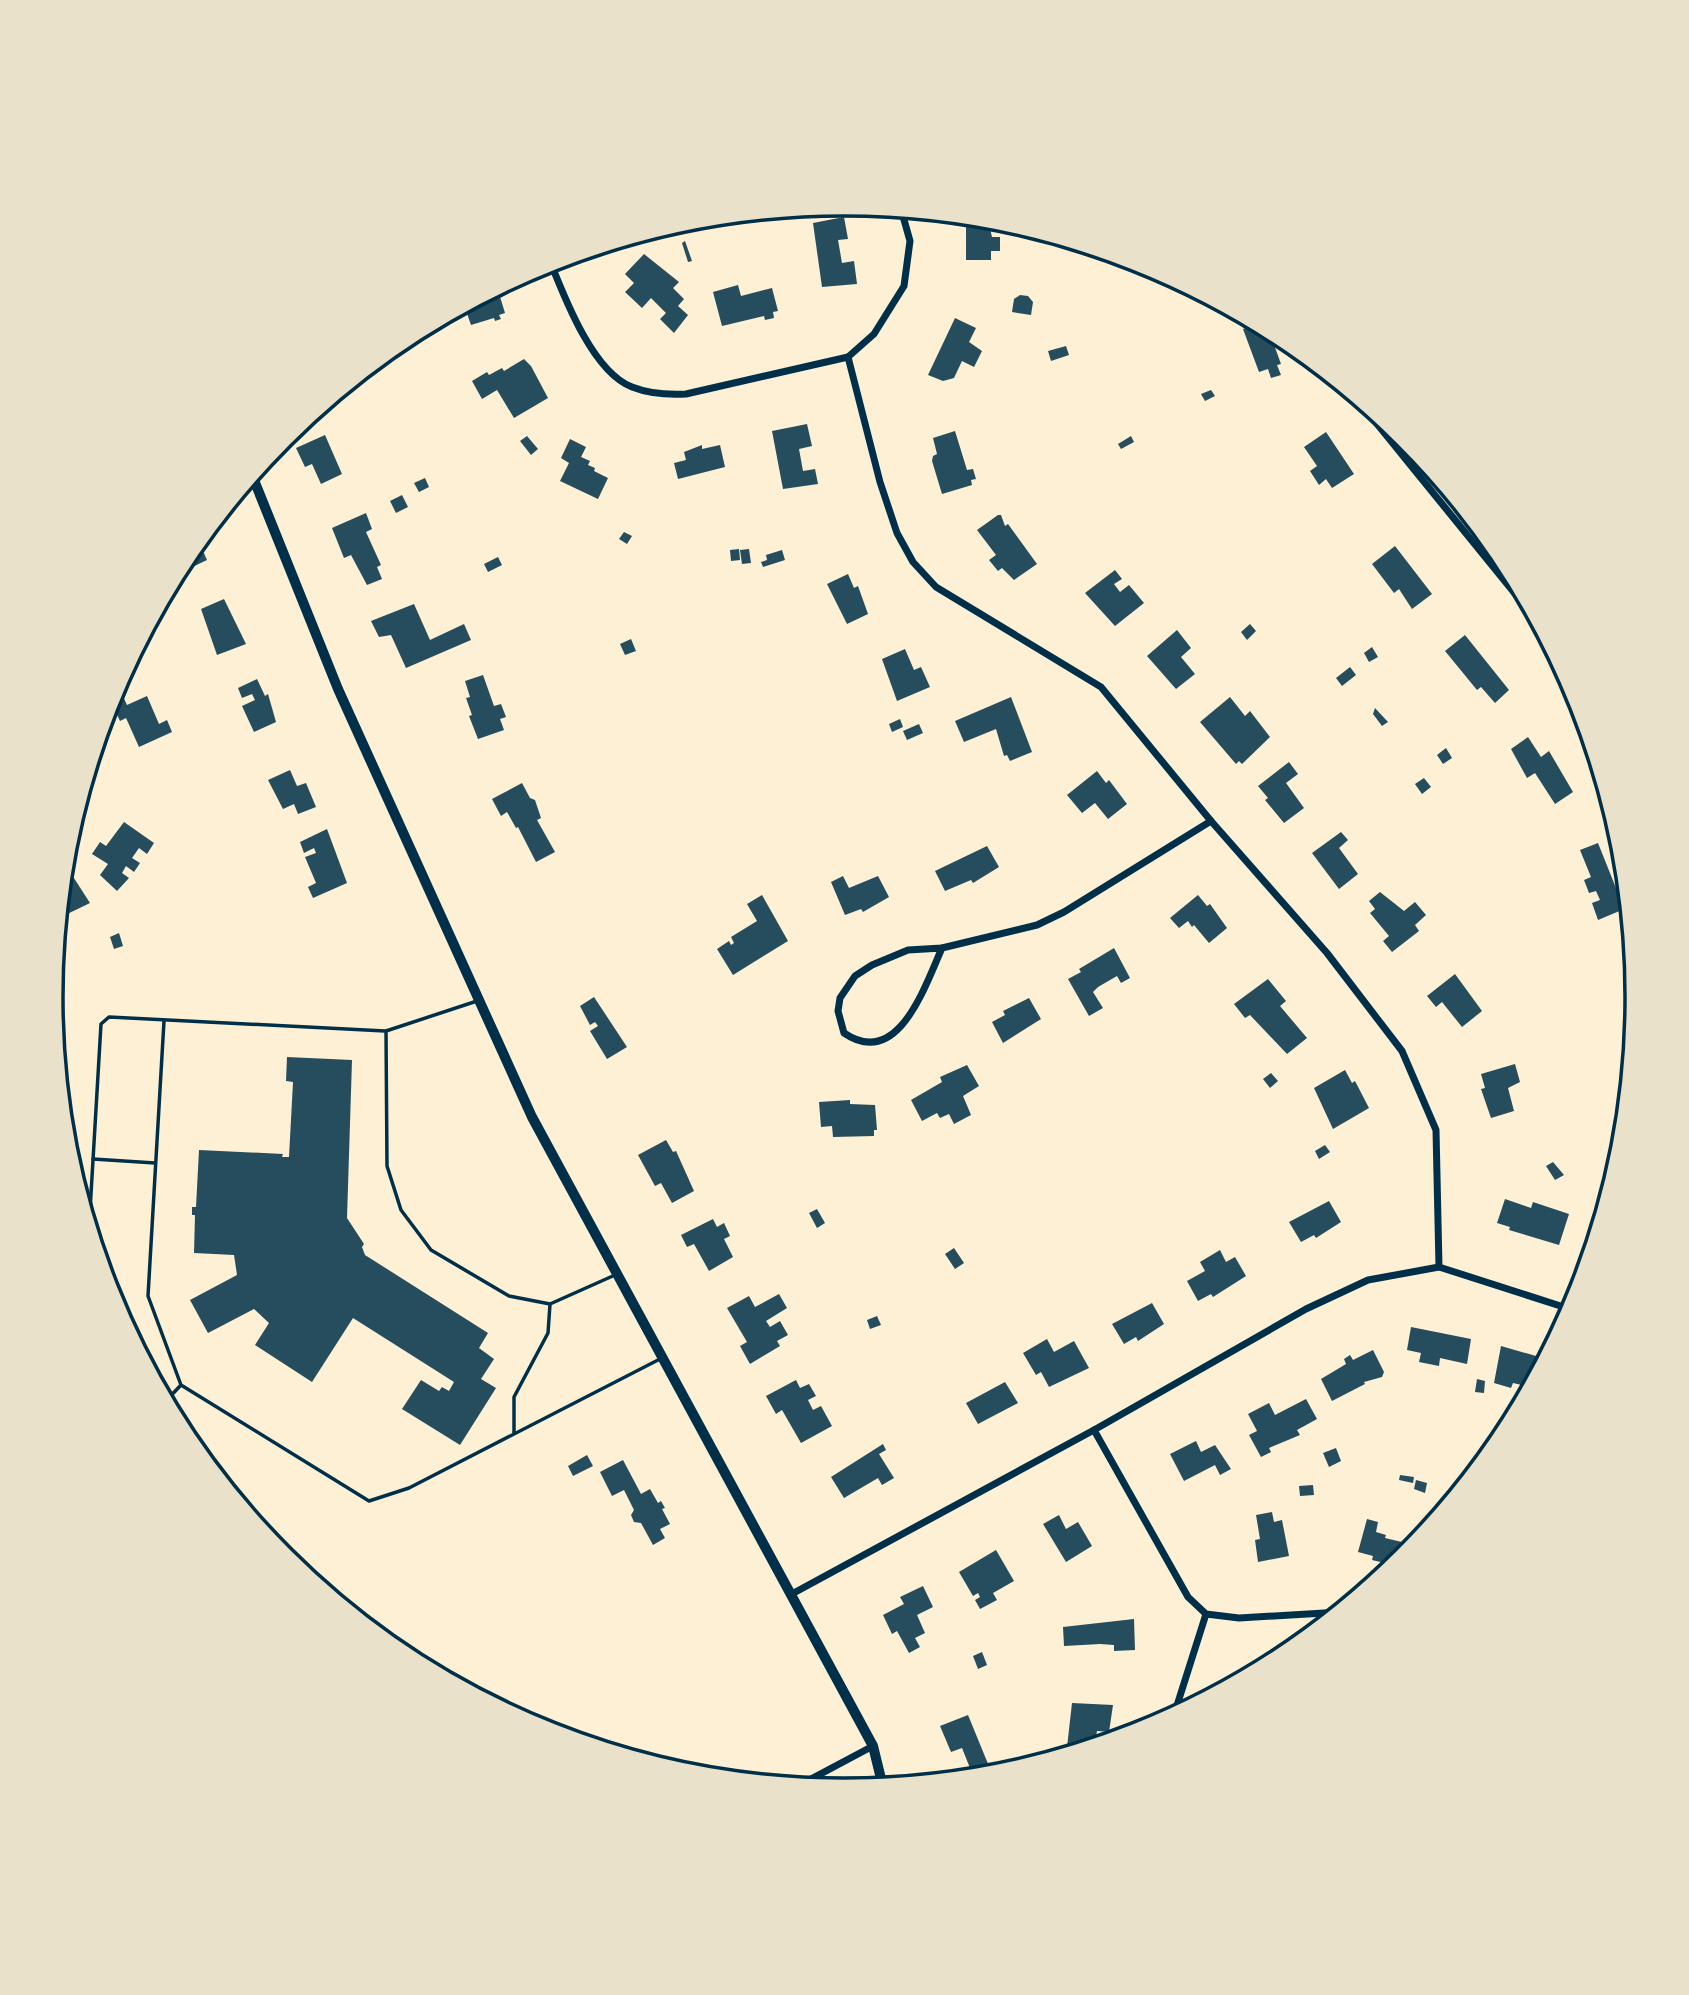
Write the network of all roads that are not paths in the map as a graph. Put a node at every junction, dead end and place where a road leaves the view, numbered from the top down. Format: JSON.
{"nodes":[{"id":1,"x":904,"y":219,"type":"edge"},
{"id":2,"x":554,"y":272,"type":"edge"},
{"id":3,"x":848,"y":357,"type":"junction"},
{"id":4,"x":1385,"y":434,"type":"edge"},
{"id":5,"x":255,"y":485,"type":"edge"},
{"id":6,"x":1506,"y":583,"type":"edge"},
{"id":7,"x":1212,"y":821,"type":"junction"},
{"id":8,"x":942,"y":948,"type":"junction"},
{"id":9,"x":479,"y":1000,"type":"junction"},
{"id":10,"x":164,"y":1021,"type":"junction"},
{"id":11,"x":386,"y":1031,"type":"junction"},
{"id":12,"x":93,"y":1159,"type":"junction"},
{"id":13,"x":155,"y":1163,"type":"junction"},
{"id":14,"x":91,"y":1202,"type":"edge"},
{"id":15,"x":1439,"y":1267,"type":"junction"},
{"id":16,"x":617,"y":1274,"type":"junction"},
{"id":17,"x":550,"y":1304,"type":"junction"},
{"id":18,"x":1562,"y":1307,"type":"edge"},
{"id":19,"x":662,"y":1358,"type":"junction"},
{"id":20,"x":181,"y":1385,"type":"junction"},
{"id":21,"x":172,"y":1395,"type":"edge"},
{"id":22,"x":1094,"y":1430,"type":"junction"},
{"id":23,"x":514,"y":1433,"type":"junction"},
{"id":24,"x":790,"y":1595,"type":"junction"},
{"id":25,"x":1326,"y":1613,"type":"edge"},
{"id":26,"x":1206,"y":1614,"type":"junction"},
{"id":27,"x":1176,"y":1704,"type":"edge"},
{"id":28,"x":873,"y":1746,"type":"junction"},
{"id":29,"x":813,"y":1778,"type":"edge"},
{"id":30,"x":881,"y":1778,"type":"edge"}],
"edges":[{"from":1,"to":3,"type":"street"},
{"from":2,"to":3,"type":"street"},
{"from":3,"to":7,"type":"street"},
{"from":4,"to":6,"type":"street"},
{"from":5,"to":9,"type":"main road"},
{"from":7,"to":8,"type":"street"},
{"from":7,"to":15,"type":"street"},
{"from":8,"to":8,"type":"street"},
{"from":9,"to":11,"type":"lane"},
{"from":9,"to":16,"type":"main road"},
{"from":10,"to":11,"type":"lane"},
{"from":10,"to":12,"type":"lane"},
{"from":10,"to":13,"type":"lane"},
{"from":11,"to":17,"type":"lane"},
{"from":12,"to":13,"type":"lane"},
{"from":12,"to":14,"type":"lane"},
{"from":13,"to":20,"type":"lane"},
{"from":15,"to":18,"type":"street"},
{"from":15,"to":22,"type":"street"},
{"from":16,"to":17,"type":"lane"},
{"from":16,"to":19,"type":"main road"},
{"from":17,"to":23,"type":"lane"},
{"from":19,"to":23,"type":"lane"},
{"from":19,"to":24,"type":"main road"},
{"from":20,"to":21,"type":"lane"},
{"from":20,"to":23,"type":"lane"},
{"from":22,"to":24,"type":"street"},
{"from":22,"to":26,"type":"street"},
{"from":24,"to":28,"type":"main road"},
{"from":25,"to":26,"type":"street"},
{"from":26,"to":27,"type":"street"},
{"from":28,"to":29,"type":"street"},
{"from":28,"to":30,"type":"main road"}]}
